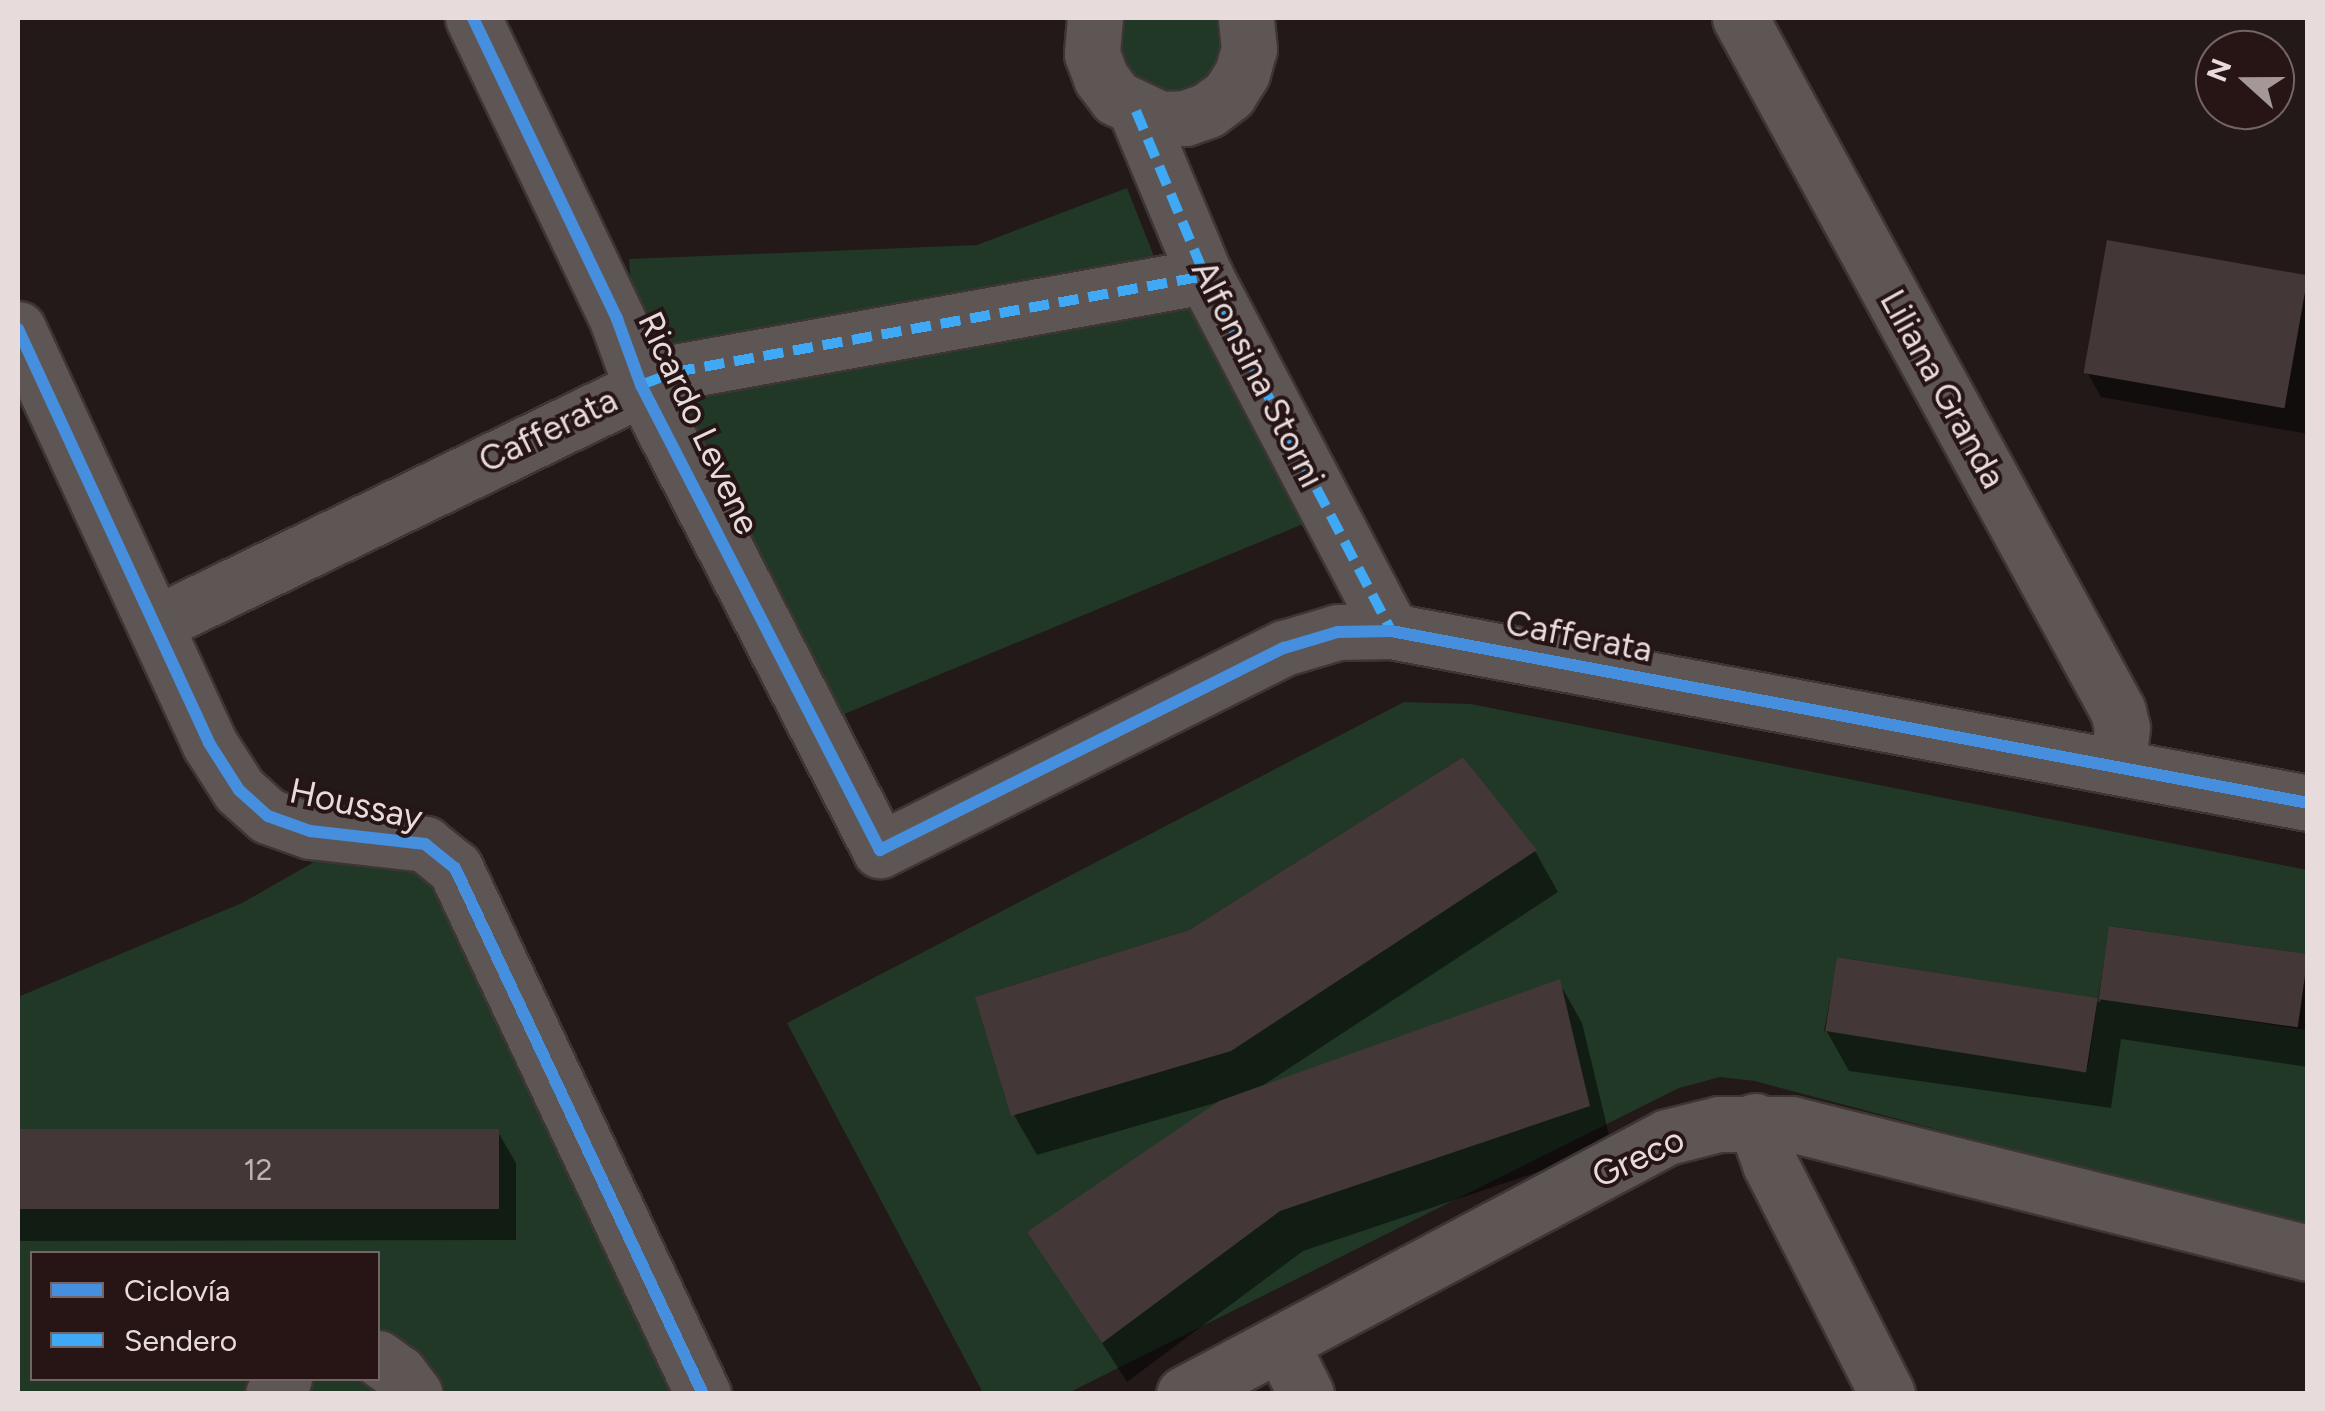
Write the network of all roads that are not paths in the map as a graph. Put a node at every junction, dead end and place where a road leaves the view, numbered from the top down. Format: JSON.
{"nodes":[{"id":1,"x":474,"y":18,"type":"edge"},
{"id":2,"x":1095,"y":18,"type":"edge"},
{"id":3,"x":1246,"y":18,"type":"edge"},
{"id":4,"x":1740,"y":18,"type":"edge"},
{"id":5,"x":1136,"y":111,"type":"junction"},
{"id":6,"x":1205,"y":276,"type":"junction"},
{"id":7,"x":18,"y":330,"type":"edge"},
{"id":8,"x":641,"y":385,"type":"junction"},
{"id":9,"x":155,"y":624,"type":"junction"},
{"id":10,"x":1391,"y":631,"type":"junction"},
{"id":11,"x":2117,"y":767,"type":"junction"},
{"id":12,"x":2308,"y":803,"type":"edge"},
{"id":13,"x":880,"y":850,"type":"joint"},
{"id":14,"x":1755,"y":1121,"type":"junction"},
{"id":15,"x":2308,"y":1254,"type":"edge"},
{"id":16,"x":1281,"y":1344,"type":"junction"},
{"id":17,"x":380,"y":1359,"type":"edge"},
{"id":18,"x":415,"y":1394,"type":"edge"},
{"id":19,"x":703,"y":1394,"type":"edge"},
{"id":20,"x":1184,"y":1394,"type":"edge"},
{"id":21,"x":1306,"y":1394,"type":"edge"},
{"id":22,"x":1887,"y":1394,"type":"edge"}],
"edges":[{"from":1,"to":8,"type":"street","name":"Ricardo Levene"},
{"from":2,"to":5,"type":"street","name":"Alfonsina Storni"},
{"from":3,"to":5,"type":"street"},
{"from":4,"to":11,"type":"street","name":"Liliana Granda"},
{"from":5,"to":6,"type":"street","name":"Alfonsina Storni"},
{"from":6,"to":8,"type":"street","name":"Cafferata"},
{"from":6,"to":10,"type":"street","name":"Alfonsina Storni"},
{"from":7,"to":9,"type":"street","name":"Houssay"},
{"from":8,"to":9,"type":"street","name":"Cafferata"},
{"from":8,"to":13,"type":"street","name":"Ricardo Levene"},
{"from":9,"to":19,"type":"street","name":"Houssay"},
{"from":10,"to":11,"type":"street","name":"Cafferata"},
{"from":10,"to":13,"type":"street","name":"Cafferata"},
{"from":11,"to":12,"type":"street","name":"Cafferata"},
{"from":14,"to":15,"type":"street","name":"Greco"},
{"from":14,"to":16,"type":"street","name":"Greco"},
{"from":14,"to":22,"type":"street"},
{"from":16,"to":20,"type":"street","name":"Greco"},
{"from":16,"to":21,"type":"street"},
{"from":17,"to":18,"type":"street"}]}
